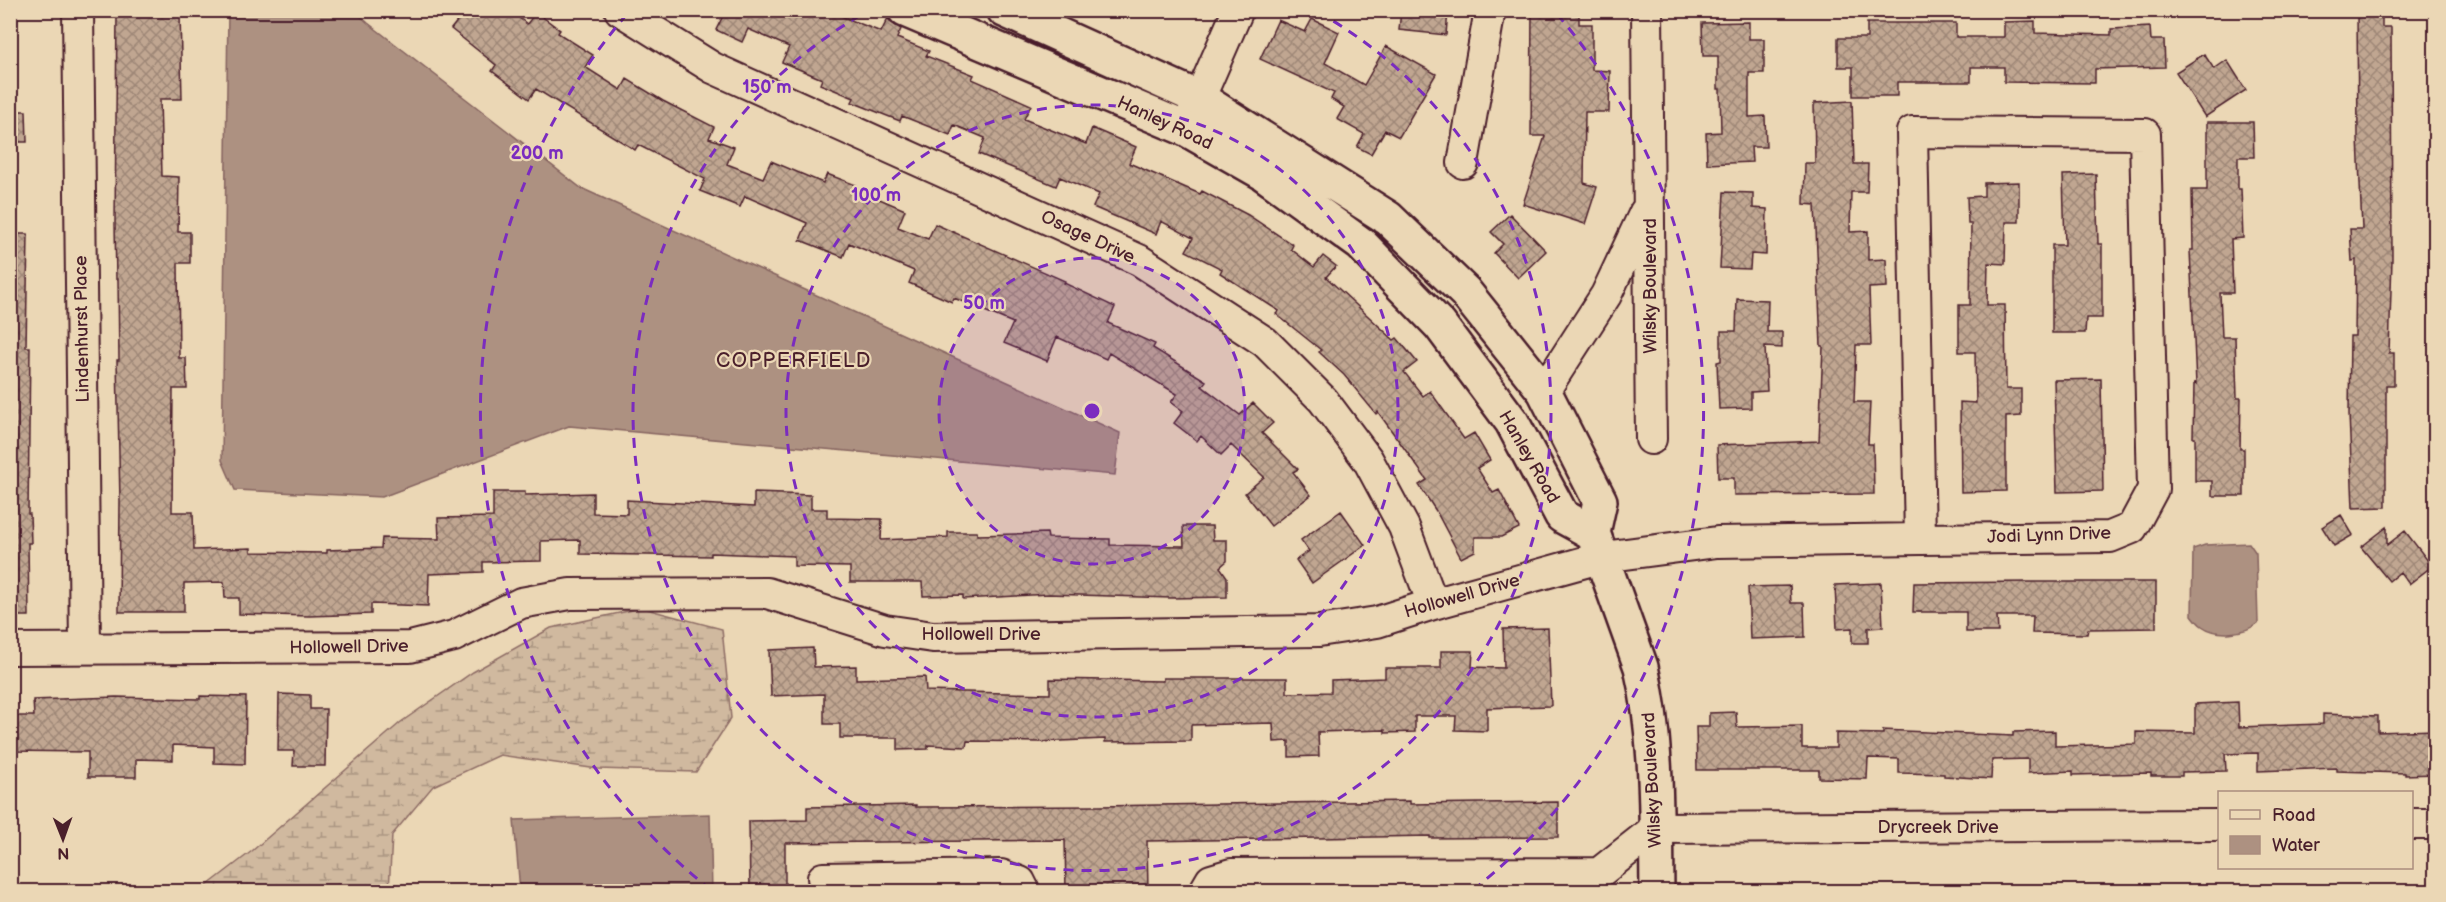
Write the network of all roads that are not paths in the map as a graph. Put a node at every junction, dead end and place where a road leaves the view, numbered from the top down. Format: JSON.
{"nodes":[{"id":1,"x":78,"y":10,"type":"edge"},
{"id":2,"x":620,"y":10,"type":"edge"},
{"id":3,"x":905,"y":10,"type":"edge"},
{"id":4,"x":1004,"y":10,"type":"edge"},
{"id":5,"x":1238,"y":10,"type":"edge"},
{"id":6,"x":1490,"y":10,"type":"edge"},
{"id":7,"x":1647,"y":10,"type":"edge"},
{"id":8,"x":1199,"y":98,"type":"junction"},
{"id":9,"x":1186,"y":129,"type":"junction"},
{"id":10,"x":1463,"y":163,"type":"dead end"},
{"id":11,"x":1649,"y":204,"type":"junction"},
{"id":12,"x":1544,"y":391,"type":"junction"},
{"id":13,"x":1651,"y":439,"type":"dead end"},
{"id":14,"x":1920,"y":539,"type":"junction"},
{"id":15,"x":1598,"y":545,"type":"junction"},
{"id":16,"x":1433,"y":604,"type":"junction"},
{"id":17,"x":86,"y":648,"type":"junction"},
{"id":18,"x":10,"y":649,"type":"edge"},
{"id":19,"x":2413,"y":824,"type":"edge"},
{"id":20,"x":2436,"y":824,"type":"edge"},
{"id":21,"x":2218,"y":825,"type":"edge"},
{"id":22,"x":1656,"y":828,"type":"junction"},
{"id":23,"x":823,"y":878,"type":"dead end"},
{"id":24,"x":1484,"y":883,"type":"edge"},
{"id":25,"x":1025,"y":891,"type":"edge"},
{"id":26,"x":1204,"y":891,"type":"edge"},
{"id":27,"x":1657,"y":891,"type":"edge"}],
"edges":[{"from":1,"to":17,"type":"street","name":"Lindenhurst Place"},
{"from":2,"to":16,"type":"street","name":"Osage Drive"},
{"from":3,"to":9,"type":"main road","name":"Hanley Road"},
{"from":4,"to":8,"type":"main road","name":"Hanley Road"},
{"from":5,"to":8,"type":"street"},
{"from":6,"to":10,"type":"street"},
{"from":7,"to":11,"type":"street","name":"Wilsky Boulevard"},
{"from":8,"to":9,"type":"street"},
{"from":8,"to":12,"type":"main road","name":"Hanley Road"},
{"from":9,"to":15,"type":"main road","name":"Hanley Road"},
{"from":11,"to":12,"type":"street","name":"Wilsky Boulevard"},
{"from":11,"to":13,"type":"street","name":"Wilsky Boulevard"},
{"from":12,"to":15,"type":"main road","name":"Hanley Road"},
{"from":14,"to":14,"type":"street","name":"Jodi Lynn Drive"},
{"from":14,"to":15,"type":"street","name":"Hollowell Drive"},
{"from":15,"to":16,"type":"street","name":"Hollowell Drive"},
{"from":15,"to":22,"type":"main road","name":"Wilsky Boulevard"},
{"from":16,"to":17,"type":"street","name":"Hollowell Drive"},
{"from":17,"to":18,"type":"street","name":"Hollowell Drive"},
{"from":19,"to":20,"type":"street"},
{"from":21,"to":22,"type":"street","name":"Drycreek Drive"},
{"from":22,"to":24,"type":"street"},
{"from":22,"to":27,"type":"main road","name":"Wilsky Boulevard"},
{"from":23,"to":25,"type":"street"},
{"from":24,"to":26,"type":"street"}]}
